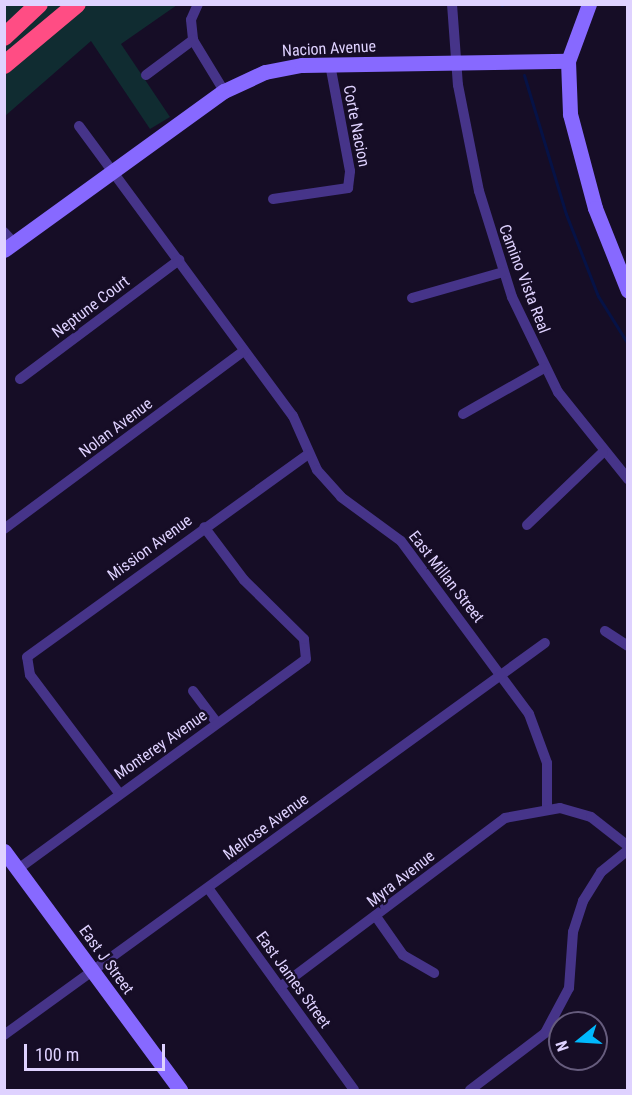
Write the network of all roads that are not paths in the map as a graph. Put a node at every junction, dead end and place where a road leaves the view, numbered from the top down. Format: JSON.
{"nodes":[{"id":1,"x":39,"y":4,"type":"edge"},
{"id":2,"x":76,"y":4,"type":"edge"},
{"id":3,"x":198,"y":4,"type":"edge"},
{"id":4,"x":452,"y":4,"type":"edge"},
{"id":5,"x":589,"y":4,"type":"edge"},
{"id":6,"x":4,"y":37,"type":"edge"},
{"id":7,"x":193,"y":40,"type":"junction"},
{"id":8,"x":568,"y":61,"type":"junction"},
{"id":9,"x":456,"y":63,"type":"junction"},
{"id":10,"x":330,"y":64,"type":"junction"},
{"id":11,"x":4,"y":65,"type":"edge"},
{"id":12,"x":146,"y":75,"type":"dead end"},
{"id":13,"x":224,"y":91,"type":"junction"},
{"id":14,"x":79,"y":126,"type":"dead end"},
{"id":15,"x":113,"y":171,"type":"junction"},
{"id":16,"x":273,"y":199,"type":"dead end"},
{"id":17,"x":8,"y":242,"type":"edge"},
{"id":18,"x":179,"y":260,"type":"junction"},
{"id":19,"x":503,"y":272,"type":"junction"},
{"id":20,"x":627,"y":291,"type":"edge"},
{"id":21,"x":412,"y":298,"type":"dead end"},
{"id":22,"x":244,"y":351,"type":"junction"},
{"id":23,"x":544,"y":368,"type":"junction"},
{"id":24,"x":20,"y":379,"type":"dead end"},
{"id":25,"x":463,"y":414,"type":"dead end"},
{"id":26,"x":603,"y":452,"type":"junction"},
{"id":27,"x":308,"y":454,"type":"junction"},
{"id":28,"x":627,"y":479,"type":"edge"},
{"id":29,"x":527,"y":525,"type":"dead end"},
{"id":30,"x":204,"y":527,"type":"junction"},
{"id":31,"x":4,"y":529,"type":"edge"},
{"id":32,"x":605,"y":631,"type":"dead end"},
{"id":33,"x":545,"y":643,"type":"dead end"},
{"id":34,"x":627,"y":646,"type":"edge"},
{"id":35,"x":501,"y":674,"type":"junction"},
{"id":36,"x":193,"y":692,"type":"dead end"},
{"id":37,"x":218,"y":723,"type":"junction"},
{"id":38,"x":119,"y":793,"type":"junction"},
{"id":39,"x":547,"y":808,"type":"junction"},
{"id":40,"x":627,"y":848,"type":"edge"},
{"id":41,"x":4,"y":851,"type":"edge"},
{"id":42,"x":18,"y":869,"type":"junction"},
{"id":43,"x":208,"y":888,"type":"junction"},
{"id":44,"x":377,"y":918,"type":"junction"},
{"id":45,"x":92,"y":972,"type":"junction"},
{"id":46,"x":434,"y":973,"type":"dead end"},
{"id":47,"x":279,"y":987,"type":"junction"},
{"id":48,"x":4,"y":1035,"type":"edge"},
{"id":49,"x":178,"y":1090,"type":"edge"},
{"id":50,"x":354,"y":1090,"type":"edge"},
{"id":51,"x":470,"y":1090,"type":"edge"}],
"edges":[{"from":1,"to":6,"type":"highway"},
{"from":2,"to":11,"type":"highway"},
{"from":3,"to":7,"type":"street"},
{"from":4,"to":9,"type":"street","name":"Camino Vista Real"},
{"from":5,"to":8,"type":"street"},
{"from":7,"to":12,"type":"street"},
{"from":7,"to":13,"type":"street"},
{"from":8,"to":9,"type":"street","name":"Nacion Avenue"},
{"from":8,"to":20,"type":"street"},
{"from":9,"to":10,"type":"street","name":"Nacion Avenue"},
{"from":9,"to":19,"type":"street","name":"Camino Vista Real"},
{"from":10,"to":13,"type":"street","name":"Nacion Avenue"},
{"from":10,"to":16,"type":"street","name":"Corte Nacion"},
{"from":13,"to":15,"type":"street","name":"Nacion Avenue"},
{"from":14,"to":15,"type":"street","name":"East Millan Street"},
{"from":15,"to":17,"type":"street","name":"Nacion Avenue"},
{"from":15,"to":18,"type":"street","name":"East Millan Street"},
{"from":18,"to":22,"type":"street","name":"East Millan Street"},
{"from":18,"to":24,"type":"street","name":"Neptune Court"},
{"from":19,"to":21,"type":"street"},
{"from":19,"to":23,"type":"street","name":"Camino Vista Real"},
{"from":22,"to":27,"type":"street","name":"East Millan Street"},
{"from":22,"to":31,"type":"street","name":"Nolan Avenue"},
{"from":23,"to":25,"type":"street"},
{"from":23,"to":26,"type":"street","name":"Camino Vista Real"},
{"from":26,"to":28,"type":"street","name":"Camino Vista Real"},
{"from":26,"to":29,"type":"street"},
{"from":27,"to":30,"type":"street","name":"Mission Avenue"},
{"from":27,"to":35,"type":"street","name":"East Millan Street"},
{"from":30,"to":37,"type":"street","name":"Monterey Avenue"},
{"from":30,"to":38,"type":"street","name":"Mission Avenue"},
{"from":32,"to":34,"type":"street"},
{"from":33,"to":35,"type":"street","name":"Melrose Avenue"},
{"from":35,"to":39,"type":"street","name":"East Millan Street"},
{"from":35,"to":43,"type":"street","name":"Melrose Avenue"},
{"from":36,"to":37,"type":"street"},
{"from":37,"to":38,"type":"street","name":"Monterey Avenue"},
{"from":38,"to":42,"type":"street","name":"Monterey Avenue"},
{"from":39,"to":40,"type":"street"},
{"from":39,"to":44,"type":"street","name":"Myra Avenue"},
{"from":40,"to":51,"type":"street"},
{"from":41,"to":42,"type":"street","name":"East J Street"},
{"from":42,"to":45,"type":"street","name":"East J Street"},
{"from":43,"to":45,"type":"street","name":"Melrose Avenue"},
{"from":43,"to":47,"type":"street","name":"East James Street"},
{"from":44,"to":46,"type":"street"},
{"from":44,"to":47,"type":"street","name":"Myra Avenue"},
{"from":45,"to":48,"type":"street","name":"Melrose Avenue"},
{"from":45,"to":49,"type":"street","name":"East J Street"},
{"from":47,"to":50,"type":"street","name":"East James Street"}]}
